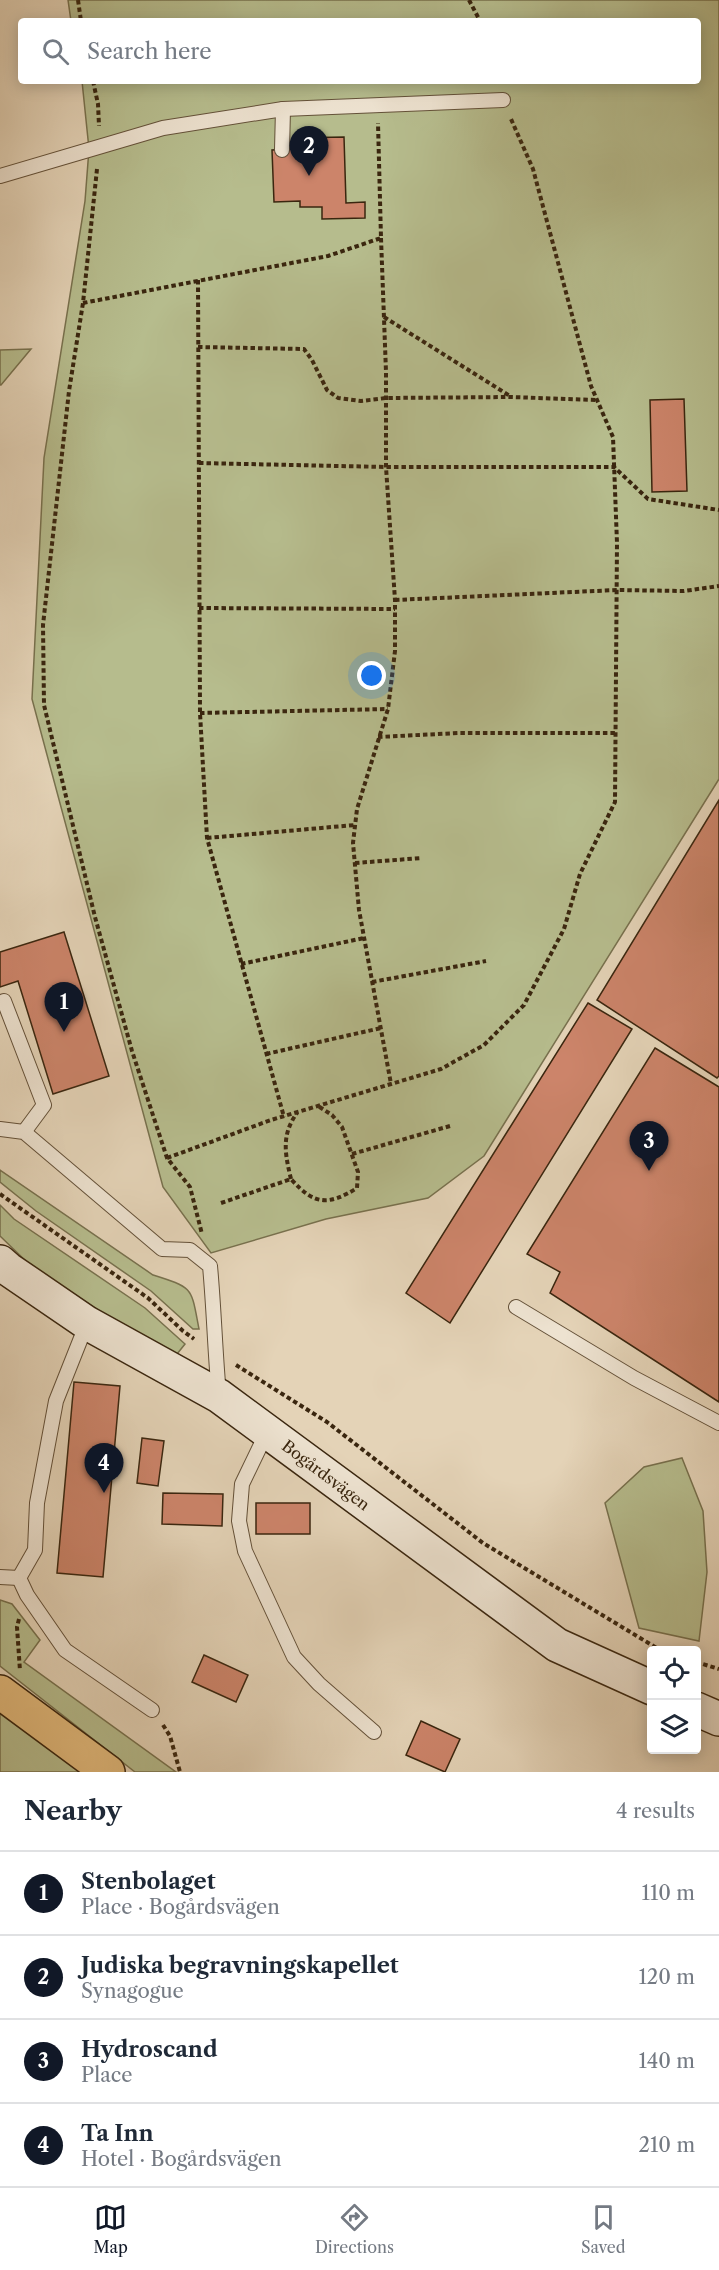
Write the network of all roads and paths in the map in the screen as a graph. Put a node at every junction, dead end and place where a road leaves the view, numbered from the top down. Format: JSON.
{"nodes":[{"id":1,"x":78,"y":0,"type":"edge"},
{"id":2,"x":469,"y":0,"type":"edge"},
{"id":3,"x":81,"y":18,"type":"edge"},
{"id":4,"x":478,"y":18,"type":"edge"},
{"id":5,"x":94,"y":84,"type":"edge"},
{"id":6,"x":503,"y":100,"type":"joint"},
{"id":7,"x":377,"y":105,"type":"junction"},
{"id":8,"x":283,"y":109,"type":"junction"},
{"id":9,"x":100,"y":148,"type":"junction"},
{"id":10,"x":282,"y":150,"type":"dead end"},
{"id":11,"x":0,"y":176,"type":"edge"},
{"id":12,"x":381,"y":238,"type":"junction"},
{"id":13,"x":198,"y":280,"type":"junction"},
{"id":14,"x":83,"y":303,"type":"junction"},
{"id":15,"x":384,"y":317,"type":"junction"},
{"id":16,"x":198,"y":347,"type":"junction"},
{"id":17,"x":510,"y":397,"type":"junction"},
{"id":18,"x":386,"y":398,"type":"junction"},
{"id":19,"x":597,"y":400,"type":"junction"},
{"id":20,"x":199,"y":463,"type":"junction"},
{"id":21,"x":386,"y":467,"type":"junction"},
{"id":22,"x":614,"y":467,"type":"junction"},
{"id":23,"x":719,"y":510,"type":"edge"},
{"id":24,"x":719,"y":586,"type":"edge"},
{"id":25,"x":616,"y":590,"type":"junction"},
{"id":26,"x":395,"y":600,"type":"junction"},
{"id":27,"x":199,"y":608,"type":"junction"},
{"id":28,"x":395,"y":609,"type":"junction"},
{"id":29,"x":388,"y":709,"type":"junction"},
{"id":30,"x":200,"y":713,"type":"junction"},
{"id":31,"x":615,"y":733,"type":"junction"},
{"id":32,"x":378,"y":737,"type":"junction"},
{"id":33,"x":355,"y":825,"type":"junction"},
{"id":34,"x":207,"y":838,"type":"junction"},
{"id":35,"x":422,"y":858,"type":"dead end"},
{"id":36,"x":355,"y":863,"type":"junction"},
{"id":37,"x":364,"y":938,"type":"junction"},
{"id":38,"x":486,"y":961,"type":"dead end"},
{"id":39,"x":241,"y":964,"type":"junction"},
{"id":40,"x":372,"y":982,"type":"junction"},
{"id":41,"x":0,"y":1003,"type":"edge"},
{"id":42,"x":381,"y":1028,"type":"junction"},
{"id":43,"x":266,"y":1054,"type":"junction"},
{"id":44,"x":391,"y":1084,"type":"junction"},
{"id":45,"x":318,"y":1106,"type":"junction"},
{"id":46,"x":297,"y":1113,"type":"junction"},
{"id":47,"x":284,"y":1117,"type":"junction"},
{"id":48,"x":450,"y":1126,"type":"dead end"},
{"id":49,"x":0,"y":1129,"type":"edge"},
{"id":50,"x":24,"y":1132,"type":"junction"},
{"id":51,"x":352,"y":1154,"type":"junction"},
{"id":52,"x":167,"y":1158,"type":"junction"},
{"id":53,"x":291,"y":1179,"type":"junction"},
{"id":54,"x":0,"y":1194,"type":"edge"},
{"id":55,"x":221,"y":1203,"type":"dead end"},
{"id":56,"x":210,"y":1266,"type":"junction"},
{"id":57,"x":3,"y":1271,"type":"edge"},
{"id":58,"x":516,"y":1307,"type":"dead end"},
{"id":59,"x":87,"y":1323,"type":"junction"},
{"id":60,"x":216,"y":1353,"type":"junction"},
{"id":61,"x":219,"y":1396,"type":"junction"},
{"id":62,"x":719,"y":1423,"type":"edge"},
{"id":63,"x":267,"y":1431,"type":"junction"},
{"id":64,"x":0,"y":1577,"type":"edge"},
{"id":65,"x":19,"y":1578,"type":"junction"},
{"id":66,"x":27,"y":1595,"type":"junction"},
{"id":67,"x":653,"y":1646,"type":"edge"},
{"id":68,"x":701,"y":1664,"type":"edge"},
{"id":69,"x":719,"y":1669,"type":"edge"},
{"id":70,"x":647,"y":1686,"type":"edge"},
{"id":71,"x":7,"y":1697,"type":"edge"},
{"id":72,"x":152,"y":1710,"type":"joint"},
{"id":73,"x":701,"y":1711,"type":"edge"},
{"id":74,"x":719,"y":1719,"type":"edge"},
{"id":75,"x":374,"y":1732,"type":"dead end"},
{"id":76,"x":108,"y":1772,"type":"edge"},
{"id":77,"x":180,"y":1772,"type":"edge"}],
"edges":[{"from":1,"to":3,"type":"path"},
{"from":2,"to":4,"type":"path"},
{"from":5,"to":9,"type":"path"},
{"from":6,"to":7,"type":"lane"},
{"from":6,"to":19,"type":"path"},
{"from":7,"to":8,"type":"lane"},
{"from":7,"to":12,"type":"path"},
{"from":8,"to":9,"type":"lane"},
{"from":8,"to":10,"type":"lane"},
{"from":9,"to":11,"type":"lane"},
{"from":9,"to":14,"type":"path"},
{"from":12,"to":13,"type":"path"},
{"from":12,"to":15,"type":"path"},
{"from":13,"to":14,"type":"path"},
{"from":13,"to":16,"type":"path"},
{"from":14,"to":52,"type":"path"},
{"from":15,"to":17,"type":"path"},
{"from":15,"to":18,"type":"path"},
{"from":16,"to":18,"type":"path"},
{"from":16,"to":20,"type":"path"},
{"from":17,"to":18,"type":"path"},
{"from":17,"to":19,"type":"path"},
{"from":18,"to":21,"type":"path"},
{"from":19,"to":22,"type":"path"},
{"from":20,"to":21,"type":"path"},
{"from":20,"to":27,"type":"path"},
{"from":21,"to":22,"type":"path"},
{"from":21,"to":26,"type":"path"},
{"from":22,"to":23,"type":"path"},
{"from":22,"to":25,"type":"path"},
{"from":24,"to":25,"type":"path"},
{"from":25,"to":26,"type":"path"},
{"from":25,"to":31,"type":"path"},
{"from":26,"to":28,"type":"path"},
{"from":27,"to":28,"type":"path"},
{"from":27,"to":30,"type":"path"},
{"from":28,"to":29,"type":"path"},
{"from":29,"to":30,"type":"path"},
{"from":29,"to":32,"type":"path"},
{"from":30,"to":34,"type":"path"},
{"from":31,"to":32,"type":"path"},
{"from":31,"to":44,"type":"path"},
{"from":32,"to":33,"type":"path"},
{"from":33,"to":34,"type":"path"},
{"from":33,"to":36,"type":"path"},
{"from":34,"to":39,"type":"path"},
{"from":35,"to":36,"type":"path"},
{"from":36,"to":37,"type":"path"},
{"from":37,"to":39,"type":"path"},
{"from":37,"to":40,"type":"path"},
{"from":38,"to":40,"type":"path"},
{"from":39,"to":43,"type":"path"},
{"from":40,"to":42,"type":"path"},
{"from":41,"to":50,"type":"lane"},
{"from":42,"to":43,"type":"path"},
{"from":42,"to":44,"type":"path"},
{"from":43,"to":47,"type":"path"},
{"from":44,"to":45,"type":"path"},
{"from":45,"to":46,"type":"path"},
{"from":45,"to":51,"type":"path"},
{"from":46,"to":47,"type":"path"},
{"from":46,"to":53,"type":"path"},
{"from":47,"to":52,"type":"path"},
{"from":48,"to":51,"type":"path"},
{"from":49,"to":50,"type":"lane"},
{"from":50,"to":56,"type":"lane"},
{"from":51,"to":53,"type":"path"},
{"from":52,"to":56,"type":"path"},
{"from":53,"to":55,"type":"path"},
{"from":54,"to":60,"type":"path"},
{"from":56,"to":60,"type":"lane"},
{"from":57,"to":59,"type":"street","name":"Bogårdsvägen"},
{"from":58,"to":62,"type":"lane"},
{"from":59,"to":61,"type":"street","name":"Bogårdsvägen"},
{"from":59,"to":65,"type":"lane"},
{"from":60,"to":61,"type":"lane"},
{"from":60,"to":67,"type":"path"},
{"from":61,"to":63,"type":"street","name":"Bogårdsvägen"},
{"from":63,"to":70,"type":"street","name":"Bogårdsvägen"},
{"from":63,"to":75,"type":"lane"},
{"from":64,"to":65,"type":"lane"},
{"from":65,"to":66,"type":"lane"},
{"from":66,"to":71,"type":"path"},
{"from":66,"to":72,"type":"lane"},
{"from":68,"to":69,"type":"path"},
{"from":71,"to":76,"type":"highway"},
{"from":72,"to":77,"type":"path"},
{"from":73,"to":74,"type":"street"}]}
